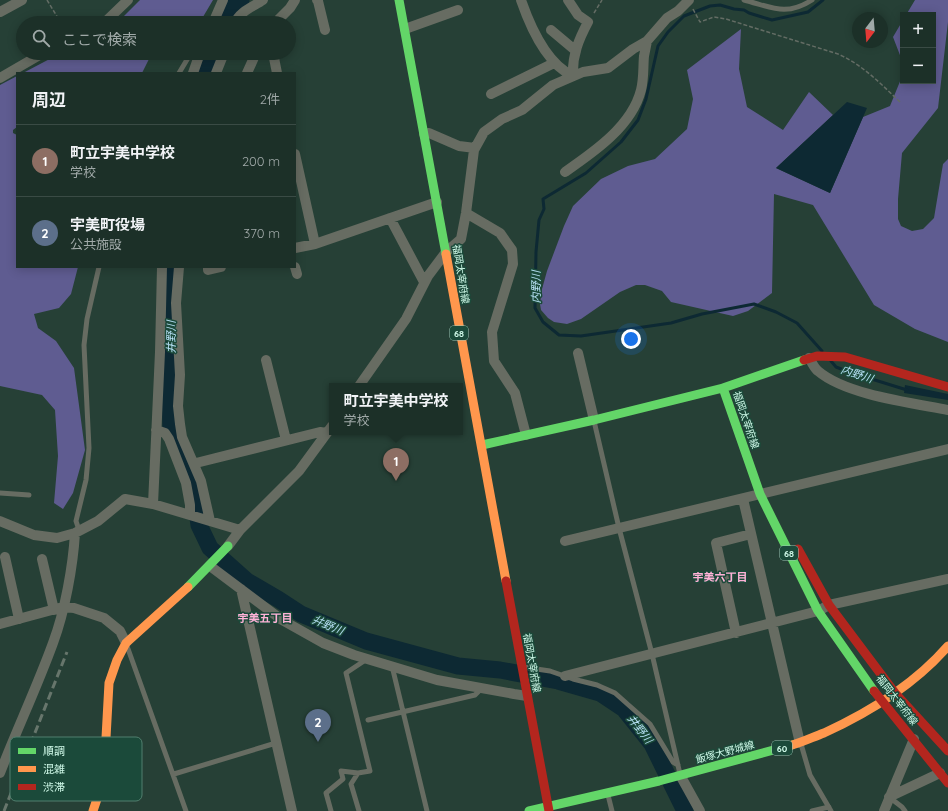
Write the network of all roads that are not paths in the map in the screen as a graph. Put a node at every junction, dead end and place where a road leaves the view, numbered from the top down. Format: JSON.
{"nodes":[{"id":1,"x":22,"y":0,"type":"edge"},
{"id":2,"x":128,"y":0,"type":"edge"},
{"id":3,"x":223,"y":0,"type":"edge"},
{"id":4,"x":262,"y":0,"type":"edge"},
{"id":5,"x":295,"y":0,"type":"edge"},
{"id":6,"x":317,"y":0,"type":"edge"},
{"id":7,"x":399,"y":0,"type":"edge"},
{"id":8,"x":521,"y":0,"type":"edge"},
{"id":9,"x":568,"y":0,"type":"edge"},
{"id":10,"x":744,"y":0,"type":"edge"},
{"id":11,"x":812,"y":0,"type":"edge"},
{"id":12,"x":691,"y":1,"type":"edge"},
{"id":13,"x":458,"y":10,"type":"dead end"},
{"id":14,"x":0,"y":12,"type":"edge"},
{"id":15,"x":111,"y":16,"type":"edge"},
{"id":16,"x":215,"y":16,"type":"edge"},
{"id":17,"x":239,"y":16,"type":"edge"},
{"id":18,"x":282,"y":16,"type":"edge"},
{"id":19,"x":405,"y":29,"type":"junction"},
{"id":20,"x":325,"y":30,"type":"dead end"},
{"id":21,"x":551,"y":30,"type":"dead end"},
{"id":22,"x":647,"y":41,"type":"junction"},
{"id":23,"x":576,"y":51,"type":"junction"},
{"id":24,"x":31,"y":60,"type":"edge"},
{"id":25,"x":187,"y":60,"type":"edge"},
{"id":26,"x":198,"y":60,"type":"edge"},
{"id":27,"x":221,"y":60,"type":"edge"},
{"id":28,"x":253,"y":60,"type":"edge"},
{"id":29,"x":274,"y":60,"type":"edge"},
{"id":30,"x":554,"y":63,"type":"junction"},
{"id":31,"x":181,"y":72,"type":"edge"},
{"id":32,"x":193,"y":72,"type":"edge"},
{"id":33,"x":216,"y":72,"type":"edge"},
{"id":34,"x":247,"y":72,"type":"edge"},
{"id":35,"x":277,"y":72,"type":"edge"},
{"id":36,"x":573,"y":76,"type":"junction"},
{"id":37,"x":0,"y":78,"type":"edge"},
{"id":38,"x":491,"y":94,"type":"dead end"},
{"id":39,"x":424,"y":134,"type":"junction"},
{"id":40,"x":475,"y":148,"type":"junction"},
{"id":41,"x":296,"y":158,"type":"edge"},
{"id":42,"x":565,"y":172,"type":"dead end"},
{"id":43,"x":437,"y":202,"type":"junction"},
{"id":44,"x":466,"y":213,"type":"junction"},
{"id":45,"x":390,"y":218,"type":"junction"},
{"id":46,"x":315,"y":244,"type":"junction"},
{"id":47,"x":296,"y":248,"type":"edge"},
{"id":48,"x":446,"y":252,"type":"junction"},
{"id":49,"x":99,"y":268,"type":"edge"},
{"id":50,"x":162,"y":268,"type":"edge"},
{"id":51,"x":179,"y":268,"type":"edge"},
{"id":52,"x":208,"y":268,"type":"edge"},
{"id":53,"x":217,"y":268,"type":"edge"},
{"id":54,"x":424,"y":282,"type":"junction"},
{"id":55,"x":578,"y":353,"type":"dead end"},
{"id":56,"x":813,"y":357,"type":"junction"},
{"id":57,"x":266,"y":360,"type":"dead end"},
{"id":58,"x":361,"y":383,"type":"edge"},
{"id":59,"x":723,"y":388,"type":"junction"},
{"id":60,"x":948,"y":388,"type":"edge"},
{"id":61,"x":948,"y":410,"type":"edge"},
{"id":62,"x":594,"y":420,"type":"junction"},
{"id":63,"x":156,"y":430,"type":"junction"},
{"id":64,"x":329,"y":430,"type":"edge"},
{"id":65,"x":526,"y":435,"type":"junction"},
{"id":66,"x":286,"y":440,"type":"junction"},
{"id":67,"x":482,"y":445,"type":"junction"},
{"id":68,"x":948,"y":449,"type":"edge"},
{"id":69,"x":196,"y":463,"type":"dead end"},
{"id":70,"x":0,"y":493,"type":"edge"},
{"id":71,"x":764,"y":493,"type":"junction"},
{"id":72,"x":29,"y":495,"type":"dead end"},
{"id":73,"x":742,"y":499,"type":"junction"},
{"id":74,"x":152,"y":504,"type":"junction"},
{"id":75,"x":190,"y":515,"type":"junction"},
{"id":76,"x":0,"y":521,"type":"edge"},
{"id":77,"x":210,"y":521,"type":"junction"},
{"id":78,"x":619,"y":528,"type":"junction"},
{"id":79,"x":240,"y":530,"type":"junction"},
{"id":80,"x":77,"y":531,"type":"junction"},
{"id":81,"x":751,"y":534,"type":"junction"},
{"id":82,"x":566,"y":542,"type":"dead end"},
{"id":83,"x":228,"y":546,"type":"joint"},
{"id":84,"x":5,"y":557,"type":"dead end"},
{"id":85,"x":42,"y":559,"type":"dead end"},
{"id":86,"x":210,"y":566,"type":"junction"},
{"id":87,"x":948,"y":579,"type":"edge"},
{"id":88,"x":241,"y":590,"type":"junction"},
{"id":89,"x":829,"y":605,"type":"junction"},
{"id":90,"x":59,"y":608,"type":"junction"},
{"id":91,"x":818,"y":611,"type":"junction"},
{"id":92,"x":19,"y":619,"type":"junction"},
{"id":93,"x":772,"y":623,"type":"junction"},
{"id":94,"x":0,"y":624,"type":"edge"},
{"id":95,"x":736,"y":633,"type":"junction"},
{"id":96,"x":126,"y":643,"type":"junction"},
{"id":97,"x":948,"y":646,"type":"edge"},
{"id":98,"x":652,"y":654,"type":"junction"},
{"id":99,"x":367,"y":659,"type":"junction"},
{"id":100,"x":392,"y":666,"type":"junction"},
{"id":101,"x":522,"y":666,"type":"junction"},
{"id":102,"x":565,"y":676,"type":"junction"},
{"id":103,"x":481,"y":689,"type":"junction"},
{"id":104,"x":526,"y":693,"type":"junction"},
{"id":105,"x":895,"y":693,"type":"junction"},
{"id":106,"x":882,"y":702,"type":"junction"},
{"id":107,"x":403,"y":712,"type":"junction"},
{"id":108,"x":368,"y":720,"type":"dead end"},
{"id":109,"x":14,"y":737,"type":"edge"},
{"id":110,"x":106,"y":737,"type":"edge"},
{"id":111,"x":914,"y":739,"type":"junction"},
{"id":112,"x":276,"y":743,"type":"junction"},
{"id":113,"x":800,"y":743,"type":"junction"},
{"id":114,"x":10,"y":746,"type":"edge"},
{"id":115,"x":948,"y":751,"type":"edge"},
{"id":116,"x":678,"y":765,"type":"junction"},
{"id":117,"x":0,"y":770,"type":"edge"},
{"id":118,"x":358,"y":773,"type":"junction"},
{"id":119,"x":940,"y":773,"type":"junction"},
{"id":120,"x":174,"y":774,"type":"junction"},
{"id":121,"x":678,"y":776,"type":"junction"},
{"id":122,"x":948,"y":783,"type":"edge"},
{"id":123,"x":607,"y":792,"type":"junction"},
{"id":124,"x":889,"y":797,"type":"junction"},
{"id":125,"x":96,"y":801,"type":"edge"},
{"id":126,"x":549,"y":809,"type":"edge"},
{"id":127,"x":830,"y":809,"type":"edge"},
{"id":128,"x":93,"y":811,"type":"edge"},
{"id":129,"x":186,"y":811,"type":"edge"},
{"id":130,"x":292,"y":811,"type":"edge"},
{"id":131,"x":331,"y":811,"type":"edge"},
{"id":132,"x":359,"y":811,"type":"edge"},
{"id":133,"x":426,"y":811,"type":"edge"},
{"id":134,"x":528,"y":811,"type":"edge"},
{"id":135,"x":612,"y":811,"type":"edge"},
{"id":136,"x":700,"y":811,"type":"edge"},
{"id":137,"x":812,"y":811,"type":"edge"},
{"id":138,"x":884,"y":811,"type":"edge"},
{"id":139,"x":905,"y":811,"type":"edge"}],
"edges":[{"from":1,"to":14,"type":"street"},
{"from":2,"to":15,"type":"street"},
{"from":3,"to":16,"type":"street"},
{"from":4,"to":17,"type":"street"},
{"from":5,"to":18,"type":"street"},
{"from":6,"to":20,"type":"street"},
{"from":7,"to":19,"type":"main road","name":"福岡太宰府線","number":"68"},
{"from":8,"to":30,"type":"street"},
{"from":9,"to":23,"type":"street"},
{"from":10,"to":11,"type":"lane"},
{"from":12,"to":22,"type":"street"},
{"from":13,"to":19,"type":"street"},
{"from":19,"to":39,"type":"main road","name":"福岡太宰府線","number":"68"},
{"from":21,"to":23,"type":"street"},
{"from":22,"to":36,"type":"street"},
{"from":22,"to":42,"type":"street"},
{"from":23,"to":36,"type":"street"},
{"from":24,"to":37,"type":"street"},
{"from":25,"to":31,"type":"lane"},
{"from":26,"to":32,"type":"street"},
{"from":27,"to":33,"type":"street"},
{"from":28,"to":34,"type":"street"},
{"from":29,"to":35,"type":"street"},
{"from":30,"to":36,"type":"street"},
{"from":30,"to":38,"type":"street"},
{"from":36,"to":40,"type":"street"},
{"from":39,"to":40,"type":"street"},
{"from":39,"to":43,"type":"main road","name":"福岡太宰府線","number":"68"},
{"from":40,"to":44,"type":"street"},
{"from":41,"to":46,"type":"street"},
{"from":43,"to":45,"type":"street"},
{"from":43,"to":48,"type":"main road","name":"福岡太宰府線","number":"68"},
{"from":44,"to":48,"type":"street"},
{"from":44,"to":65,"type":"street"},
{"from":45,"to":46,"type":"street"},
{"from":45,"to":54,"type":"street"},
{"from":46,"to":47,"type":"street"},
{"from":48,"to":54,"type":"street"},
{"from":48,"to":67,"type":"main road","name":"福岡太宰府線","number":"68"},
{"from":49,"to":80,"type":"lane"},
{"from":50,"to":63,"type":"street"},
{"from":51,"to":77,"type":"street"},
{"from":52,"to":53,"type":"street"},
{"from":54,"to":58,"type":"street"},
{"from":55,"to":62,"type":"street"},
{"from":56,"to":59,"type":"main road"},
{"from":56,"to":60,"type":"main road"},
{"from":56,"to":61,"type":"street"},
{"from":57,"to":66,"type":"street"},
{"from":59,"to":62,"type":"main road"},
{"from":59,"to":71,"type":"main road","name":"福岡太宰府線","number":"68"},
{"from":62,"to":65,"type":"main road"},
{"from":62,"to":78,"type":"lane"},
{"from":63,"to":74,"type":"street"},
{"from":63,"to":75,"type":"street"},
{"from":64,"to":66,"type":"street"},
{"from":64,"to":79,"type":"street"},
{"from":65,"to":67,"type":"main road"},
{"from":66,"to":69,"type":"street"},
{"from":67,"to":101,"type":"main road","name":"福岡太宰府線","number":"68"},
{"from":68,"to":71,"type":"street"},
{"from":70,"to":72,"type":"lane"},
{"from":71,"to":73,"type":"street"},
{"from":71,"to":89,"type":"main road","name":"福岡太宰府線","number":"68"},
{"from":71,"to":91,"type":"main road","name":"福岡太宰府線","number":"68"},
{"from":73,"to":78,"type":"street"},
{"from":73,"to":81,"type":"street"},
{"from":74,"to":75,"type":"street"},
{"from":74,"to":80,"type":"street"},
{"from":75,"to":77,"type":"street"},
{"from":76,"to":80,"type":"street"},
{"from":77,"to":79,"type":"street"},
{"from":78,"to":82,"type":"street"},
{"from":78,"to":98,"type":"lane"},
{"from":79,"to":83,"type":"street"},
{"from":80,"to":90,"type":"street"},
{"from":81,"to":93,"type":"street"},
{"from":81,"to":95,"type":"street"},
{"from":83,"to":86,"type":"main road"},
{"from":84,"to":92,"type":"street"},
{"from":85,"to":90,"type":"street"},
{"from":86,"to":88,"type":"street"},
{"from":86,"to":96,"type":"main road"},
{"from":87,"to":89,"type":"street"},
{"from":88,"to":99,"type":"street"},
{"from":88,"to":112,"type":"street"},
{"from":89,"to":91,"type":"street"},
{"from":89,"to":105,"type":"main road","name":"福岡太宰府線","number":"68"},
{"from":90,"to":92,"type":"street"},
{"from":90,"to":96,"type":"street"},
{"from":90,"to":109,"type":"street"},
{"from":91,"to":93,"type":"street"},
{"from":91,"to":106,"type":"main road","name":"福岡太宰府線","number":"68"},
{"from":92,"to":94,"type":"street"},
{"from":93,"to":95,"type":"street"},
{"from":93,"to":113,"type":"street"},
{"from":95,"to":98,"type":"street"},
{"from":96,"to":110,"type":"main road"},
{"from":96,"to":120,"type":"lane"},
{"from":97,"to":105,"type":"main road","name":"飯塚大野城線","number":"60"},
{"from":98,"to":102,"type":"street"},
{"from":98,"to":116,"type":"lane"},
{"from":99,"to":100,"type":"street"},
{"from":99,"to":118,"type":"lane"},
{"from":100,"to":103,"type":"street"},
{"from":100,"to":107,"type":"lane"},
{"from":101,"to":102,"type":"lane"},
{"from":101,"to":104,"type":"main road","name":"福岡太宰府線","number":"68"},
{"from":102,"to":116,"type":"lane"},
{"from":103,"to":104,"type":"street"},
{"from":103,"to":107,"type":"lane"},
{"from":104,"to":126,"type":"main road","name":"福岡太宰府線","number":"68"},
{"from":105,"to":106,"type":"main road","name":"飯塚大野城線","number":"60"},
{"from":105,"to":115,"type":"main road","name":"福岡太宰府線","number":"68"},
{"from":106,"to":111,"type":"main road","name":"福岡太宰府線","number":"68"},
{"from":106,"to":113,"type":"main road","name":"飯塚大野城線","number":"60"},
{"from":107,"to":108,"type":"lane"},
{"from":107,"to":133,"type":"lane"},
{"from":111,"to":119,"type":"main road","name":"福岡太宰府線","number":"68"},
{"from":111,"to":124,"type":"street"},
{"from":112,"to":120,"type":"lane"},
{"from":112,"to":130,"type":"street"},
{"from":113,"to":121,"type":"main road","name":"飯塚大野城線","number":"60"},
{"from":113,"to":127,"type":"lane"},
{"from":114,"to":117,"type":"street"},
{"from":116,"to":121,"type":"lane"},
{"from":118,"to":131,"type":"lane"},
{"from":118,"to":132,"type":"lane"},
{"from":119,"to":122,"type":"main road","name":"福岡太宰府線","number":"68"},
{"from":119,"to":124,"type":"street"},
{"from":120,"to":129,"type":"lane"},
{"from":121,"to":123,"type":"main road","name":"飯塚大野城線","number":"60"},
{"from":121,"to":136,"type":"street"},
{"from":123,"to":126,"type":"main road","name":"飯塚大野城線","number":"60"},
{"from":123,"to":135,"type":"lane"},
{"from":124,"to":138,"type":"street"},
{"from":124,"to":139,"type":"lane"},
{"from":125,"to":128,"type":"main road"},
{"from":126,"to":134,"type":"main road","name":"飯塚大野城線","number":"60"},
{"from":127,"to":137,"type":"lane"}]}
